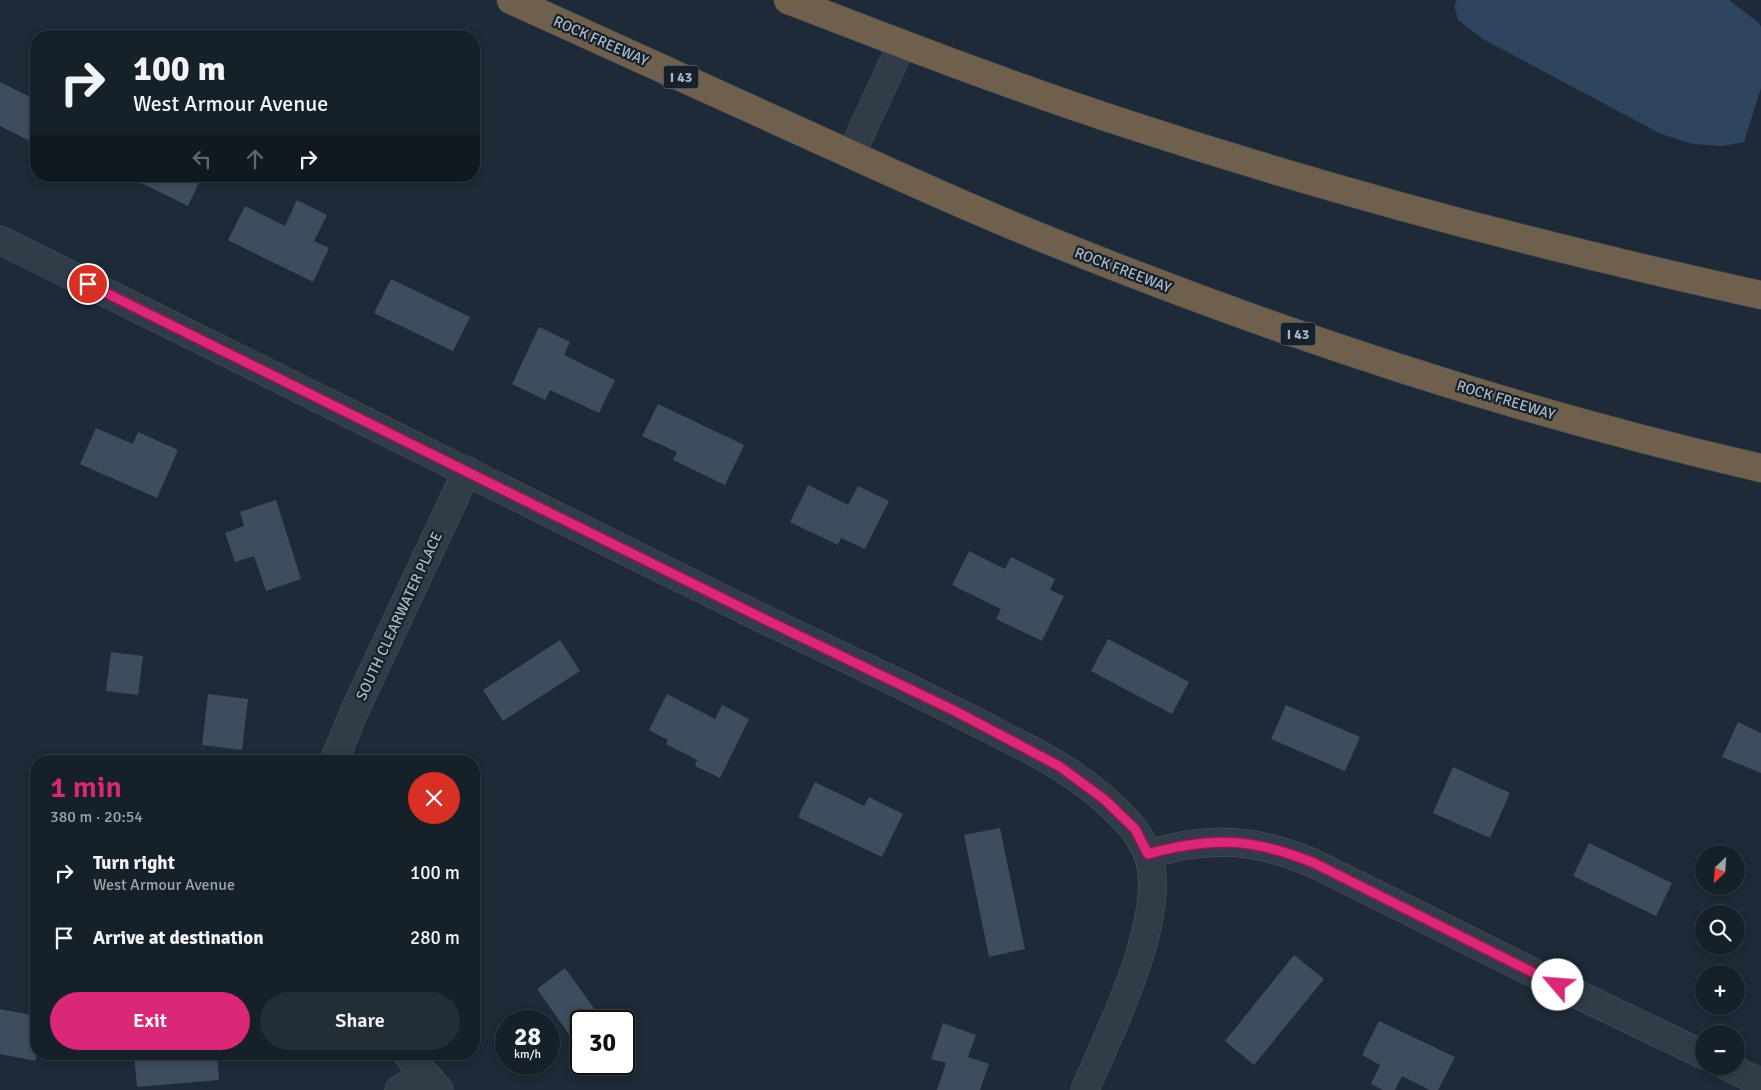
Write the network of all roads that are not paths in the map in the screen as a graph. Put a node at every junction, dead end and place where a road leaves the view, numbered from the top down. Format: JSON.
{"nodes":[{"id":1,"x":511,"y":0,"type":"edge"},
{"id":2,"x":788,"y":0,"type":"edge"},
{"id":3,"x":902,"y":44,"type":"junction"},
{"id":4,"x":851,"y":154,"type":"junction"},
{"id":5,"x":0,"y":240,"type":"edge"},
{"id":6,"x":1761,"y":295,"type":"edge"},
{"id":7,"x":1761,"y":468,"type":"edge"},
{"id":8,"x":467,"y":471,"type":"junction"},
{"id":9,"x":336,"y":755,"type":"edge"},
{"id":10,"x":1148,"y":854,"type":"junction"},
{"id":11,"x":1695,"y":1051,"type":"edge"},
{"id":12,"x":423,"y":1073,"type":"edge"},
{"id":13,"x":1745,"y":1075,"type":"edge"},
{"id":14,"x":1761,"y":1083,"type":"edge"},
{"id":15,"x":400,"y":1090,"type":"edge"},
{"id":16,"x":1085,"y":1090,"type":"edge"}],
"edges":[{"from":1,"to":4,"type":"highway","name":"ROCK FREEWAY","number":"I 43"},
{"from":2,"to":3,"type":"highway"},
{"from":3,"to":4,"type":"street"},
{"from":3,"to":6,"type":"highway"},
{"from":4,"to":7,"type":"highway","name":"ROCK FREEWAY","number":"I 43"},
{"from":5,"to":8,"type":"street"},
{"from":8,"to":9,"type":"street","name":"SOUTH CLEARWATER PLACE"},
{"from":8,"to":10,"type":"street"},
{"from":10,"to":11,"type":"street"},
{"from":10,"to":16,"type":"street"},
{"from":12,"to":15,"type":"street"},
{"from":13,"to":14,"type":"street"}]}
